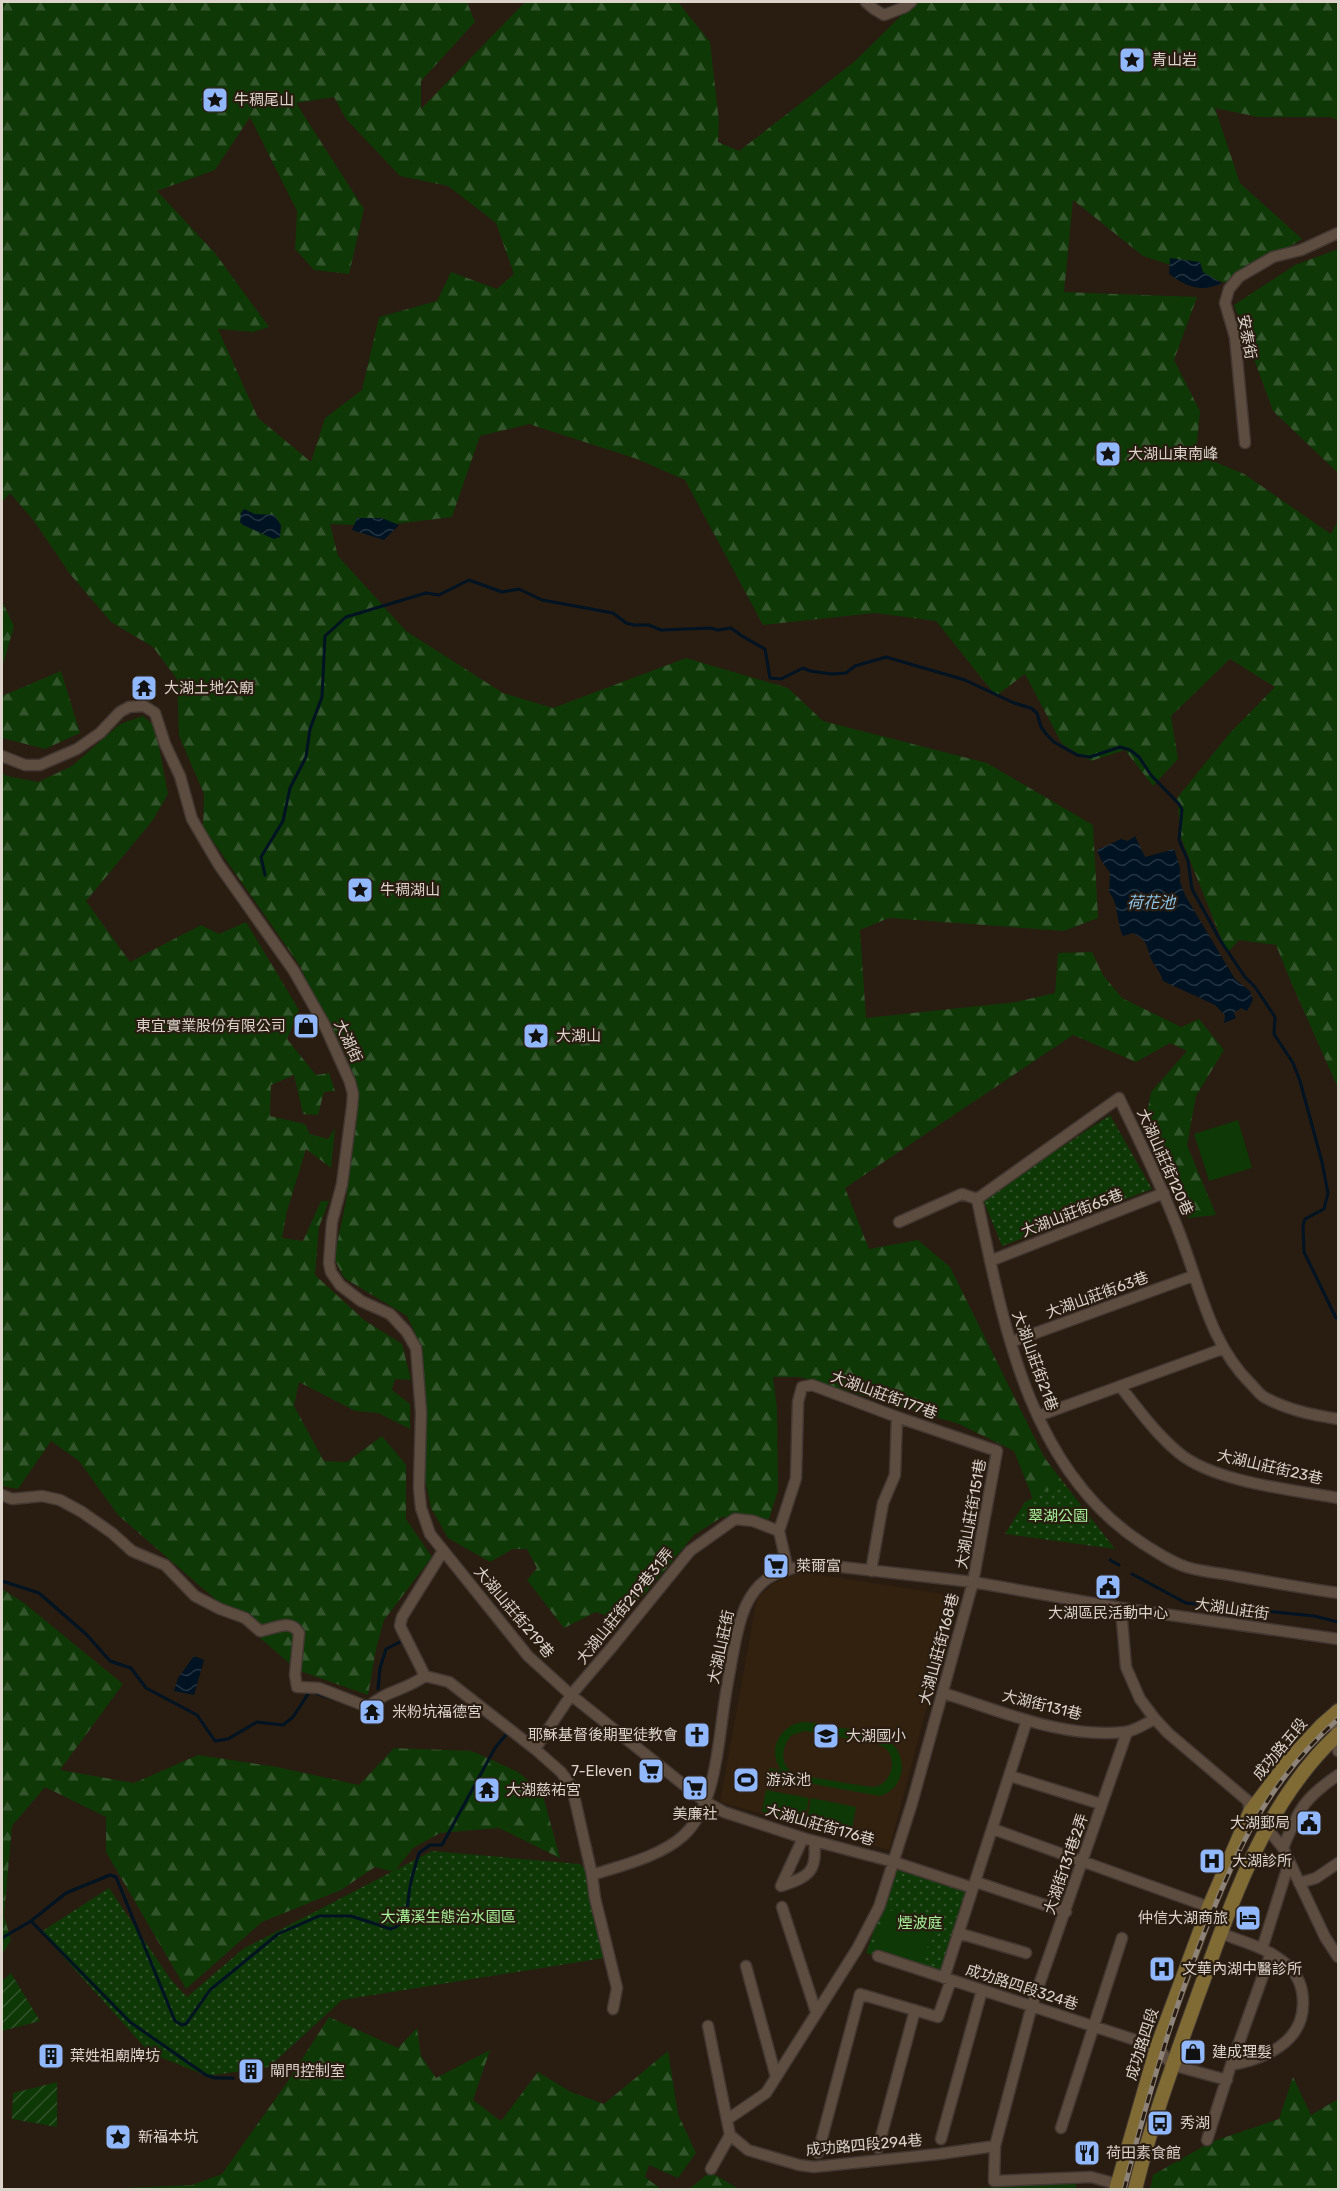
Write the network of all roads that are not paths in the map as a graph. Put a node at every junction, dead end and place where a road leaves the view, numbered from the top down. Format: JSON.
{"nodes":[{"id":1,"x":866,"y":2,"type":"edge"},
{"id":2,"x":911,"y":2,"type":"edge"},
{"id":3,"x":1338,"y":233,"type":"edge"},
{"id":4,"x":1245,"y":443,"type":"dead end"},
{"id":5,"x":2,"y":756,"type":"edge"},
{"id":6,"x":1164,"y":1193,"type":"junction"},
{"id":7,"x":977,"y":1199,"type":"junction"},
{"id":8,"x":899,"y":1222,"type":"dead end"},
{"id":9,"x":990,"y":1261,"type":"junction"},
{"id":10,"x":1193,"y":1276,"type":"junction"},
{"id":11,"x":1011,"y":1342,"type":"junction"},
{"id":12,"x":1222,"y":1349,"type":"junction"},
{"id":13,"x":1120,"y":1386,"type":"junction"},
{"id":14,"x":1038,"y":1416,"type":"junction"},
{"id":15,"x":897,"y":1417,"type":"junction"},
{"id":16,"x":1338,"y":1419,"type":"edge"},
{"id":17,"x":997,"y":1451,"type":"joint"},
{"id":18,"x":2,"y":1496,"type":"edge"},
{"id":19,"x":1338,"y":1498,"type":"edge"},
{"id":20,"x":778,"y":1531,"type":"junction"},
{"id":21,"x":443,"y":1551,"type":"junction"},
{"id":22,"x":789,"y":1570,"type":"junction"},
{"id":23,"x":871,"y":1570,"type":"junction"},
{"id":24,"x":973,"y":1582,"type":"junction"},
{"id":25,"x":1338,"y":1593,"type":"edge"},
{"id":26,"x":1121,"y":1608,"type":"junction"},
{"id":27,"x":1338,"y":1639,"type":"edge"},
{"id":28,"x":425,"y":1676,"type":"junction"},
{"id":29,"x":943,"y":1693,"type":"junction"},
{"id":30,"x":571,"y":1695,"type":"junction"},
{"id":31,"x":1338,"y":1710,"type":"edge"},
{"id":32,"x":1155,"y":1719,"type":"junction"},
{"id":33,"x":1027,"y":1720,"type":"junction"},
{"id":34,"x":1127,"y":1732,"type":"junction"},
{"id":35,"x":1337,"y":1735,"type":"edge"},
{"id":36,"x":535,"y":1749,"type":"junction"},
{"id":37,"x":1338,"y":1751,"type":"edge"},
{"id":38,"x":1338,"y":1775,"type":"edge"},
{"id":39,"x":1010,"y":1776,"type":"junction"},
{"id":40,"x":704,"y":1801,"type":"junction"},
{"id":41,"x":1101,"y":1804,"type":"junction"},
{"id":42,"x":1250,"y":1812,"type":"junction"},
{"id":43,"x":1266,"y":1827,"type":"junction"},
{"id":44,"x":993,"y":1828,"type":"junction"},
{"id":45,"x":809,"y":1839,"type":"junction"},
{"id":46,"x":1283,"y":1848,"type":"junction"},
{"id":47,"x":1083,"y":1860,"type":"junction"},
{"id":48,"x":894,"y":1862,"type":"junction"},
{"id":49,"x":1289,"y":1863,"type":"junction"},
{"id":50,"x":1338,"y":1863,"type":"edge"},
{"id":51,"x":592,"y":1875,"type":"junction"},
{"id":52,"x":1299,"y":1883,"type":"junction"},
{"id":53,"x":974,"y":1885,"type":"junction"},
{"id":54,"x":782,"y":1906,"type":"dead end"},
{"id":55,"x":1209,"y":1906,"type":"junction"},
{"id":56,"x":1066,"y":1912,"type":"junction"},
{"id":57,"x":958,"y":1933,"type":"junction"},
{"id":58,"x":1220,"y":1934,"type":"junction"},
{"id":59,"x":1122,"y":1938,"type":"dead end"},
{"id":60,"x":1266,"y":1951,"type":"junction"},
{"id":61,"x":1026,"y":1953,"type":"dead end"},
{"id":62,"x":878,"y":1956,"type":"dead end"},
{"id":63,"x":1338,"y":1957,"type":"edge"},
{"id":64,"x":746,"y":1966,"type":"dead end"},
{"id":65,"x":948,"y":1979,"type":"junction"},
{"id":66,"x":982,"y":1990,"type":"junction"},
{"id":67,"x":1032,"y":2005,"type":"junction"},
{"id":68,"x":613,"y":2009,"type":"dead end"},
{"id":69,"x":915,"y":2010,"type":"junction"},
{"id":70,"x":816,"y":2012,"type":"junction"},
{"id":71,"x":1093,"y":2025,"type":"junction"},
{"id":72,"x":708,"y":2026,"type":"dead end"},
{"id":73,"x":1157,"y":2047,"type":"junction"},
{"id":74,"x":1172,"y":2065,"type":"junction"},
{"id":75,"x":1231,"y":2065,"type":"junction"},
{"id":76,"x":776,"y":2077,"type":"junction"},
{"id":77,"x":1227,"y":2080,"type":"junction"},
{"id":78,"x":728,"y":2119,"type":"junction"},
{"id":79,"x":1061,"y":2128,"type":"dead end"},
{"id":80,"x":730,"y":2135,"type":"junction"},
{"id":81,"x":941,"y":2139,"type":"dead end"},
{"id":82,"x":1207,"y":2140,"type":"dead end"},
{"id":83,"x":995,"y":2146,"type":"junction"},
{"id":84,"x":878,"y":2148,"type":"dead end"},
{"id":85,"x":818,"y":2153,"type":"dead end"},
{"id":86,"x":711,"y":2169,"type":"dead end"},
{"id":87,"x":1116,"y":2187,"type":"edge"},
{"id":88,"x":1136,"y":2190,"type":"edge"}],
"edges":[{"from":1,"to":2,"type":"street"},
{"from":3,"to":4,"type":"street","name":"安泰街"},
{"from":5,"to":21,"type":"street","name":"大湖街"},
{"from":6,"to":7,"type":"street","name":"大湖山莊街120巷"},
{"from":6,"to":9,"type":"street","name":"大湖山莊街65巷"},
{"from":6,"to":10,"type":"street","name":"大湖山莊街120巷"},
{"from":7,"to":8,"type":"street"},
{"from":7,"to":9,"type":"street","name":"大湖山莊街21巷"},
{"from":9,"to":11,"type":"street","name":"大湖山莊街21巷"},
{"from":10,"to":11,"type":"street","name":"大湖山莊街63巷"},
{"from":10,"to":12,"type":"street","name":"大湖山莊街120巷"},
{"from":11,"to":14,"type":"street","name":"大湖山莊街21巷"},
{"from":12,"to":13,"type":"street"},
{"from":12,"to":16,"type":"street","name":"大湖山莊街120巷"},
{"from":13,"to":14,"type":"street"},
{"from":13,"to":19,"type":"street","name":"大湖山莊街23巷"},
{"from":14,"to":25,"type":"street","name":"大湖山莊街21巷"},
{"from":15,"to":17,"type":"street","name":"大湖山莊街177巷"},
{"from":15,"to":20,"type":"street","name":"大湖山莊街177巷"},
{"from":15,"to":23,"type":"street"},
{"from":17,"to":24,"type":"street","name":"大湖山莊街151巷"},
{"from":18,"to":28,"type":"street"},
{"from":20,"to":22,"type":"street"},
{"from":20,"to":30,"type":"street","name":"大湖山莊街219巷31弄"},
{"from":21,"to":28,"type":"street"},
{"from":21,"to":30,"type":"street","name":"大湖山莊街219巷"},
{"from":22,"to":23,"type":"street","name":"大湖山莊街"},
{"from":22,"to":40,"type":"street","name":"大湖山莊街"},
{"from":23,"to":24,"type":"street","name":"大湖山莊街"},
{"from":24,"to":26,"type":"street","name":"大湖山莊街"},
{"from":24,"to":29,"type":"street","name":"大湖山莊街168巷"},
{"from":26,"to":27,"type":"street","name":"大湖山莊街"},
{"from":26,"to":32,"type":"street"},
{"from":28,"to":36,"type":"street"},
{"from":29,"to":33,"type":"street","name":"大湖街131巷"},
{"from":29,"to":48,"type":"street","name":"大湖山莊街168巷"},
{"from":30,"to":36,"type":"street","name":"大湖山莊街219巷31弄"},
{"from":30,"to":40,"type":"street","name":"大湖山莊街219巷"},
{"from":31,"to":35,"type":"street"},
{"from":31,"to":42,"type":"main road","name":"成功路五段"},
{"from":32,"to":34,"type":"street","name":"大湖街131巷"},
{"from":32,"to":42,"type":"street"},
{"from":33,"to":34,"type":"street","name":"大湖街131巷"},
{"from":33,"to":39,"type":"street"},
{"from":34,"to":41,"type":"street","name":"大湖街131巷2弄"},
{"from":35,"to":37,"type":"street"},
{"from":35,"to":43,"type":"main road"},
{"from":36,"to":51,"type":"street"},
{"from":38,"to":46,"type":"street"},
{"from":39,"to":41,"type":"street"},
{"from":39,"to":44,"type":"street"},
{"from":40,"to":45,"type":"street","name":"大湖山莊街176巷"},
{"from":40,"to":51,"type":"street","name":"大湖山莊街"},
{"from":41,"to":47,"type":"street","name":"大湖街131巷2弄"},
{"from":42,"to":43,"type":"street"},
{"from":42,"to":55,"type":"main road","name":"成功路四段"},
{"from":43,"to":46,"type":"street"},
{"from":43,"to":58,"type":"main road"},
{"from":44,"to":47,"type":"street"},
{"from":44,"to":53,"type":"street"},
{"from":45,"to":45,"type":"street"},
{"from":45,"to":48,"type":"street","name":"大湖山莊街176巷"},
{"from":46,"to":49,"type":"street"},
{"from":47,"to":55,"type":"street"},
{"from":47,"to":56,"type":"street","name":"大湖街131巷2弄"},
{"from":48,"to":53,"type":"street","name":"大湖山莊街176巷"},
{"from":48,"to":70,"type":"street"},
{"from":49,"to":52,"type":"street"},
{"from":49,"to":60,"type":"street"},
{"from":50,"to":52,"type":"street"},
{"from":51,"to":68,"type":"street"},
{"from":52,"to":63,"type":"street"},
{"from":53,"to":56,"type":"street","name":"大湖山莊街176巷"},
{"from":53,"to":57,"type":"street"},
{"from":54,"to":70,"type":"street"},
{"from":55,"to":73,"type":"main road","name":"成功路四段"},
{"from":56,"to":67,"type":"street","name":"大湖街131巷2弄"},
{"from":57,"to":61,"type":"street"},
{"from":57,"to":65,"type":"street"},
{"from":58,"to":60,"type":"street"},
{"from":58,"to":74,"type":"main road"},
{"from":59,"to":71,"type":"street"},
{"from":60,"to":75,"type":"street"},
{"from":60,"to":75,"type":"street"},
{"from":62,"to":65,"type":"street","name":"成功路四段324巷"},
{"from":64,"to":76,"type":"street"},
{"from":65,"to":66,"type":"street","name":"成功路四段324巷"},
{"from":65,"to":69,"type":"street"},
{"from":66,"to":67,"type":"street","name":"成功路四段324巷"},
{"from":66,"to":81,"type":"street"},
{"from":67,"to":71,"type":"street","name":"成功路四段324巷"},
{"from":67,"to":83,"type":"street","name":"大湖街131巷2弄"},
{"from":69,"to":84,"type":"street"},
{"from":69,"to":85,"type":"street"},
{"from":70,"to":76,"type":"street"},
{"from":71,"to":73,"type":"street","name":"成功路四段324巷"},
{"from":71,"to":79,"type":"street"},
{"from":72,"to":78,"type":"street"},
{"from":73,"to":74,"type":"street"},
{"from":73,"to":87,"type":"main road","name":"成功路四段"},
{"from":74,"to":77,"type":"street"},
{"from":74,"to":88,"type":"main road"},
{"from":75,"to":77,"type":"street"},
{"from":76,"to":78,"type":"street"},
{"from":77,"to":82,"type":"street"},
{"from":78,"to":80,"type":"street"},
{"from":80,"to":83,"type":"street","name":"成功路四段294巷"},
{"from":80,"to":86,"type":"street"},
{"from":83,"to":87,"type":"street"}]}
